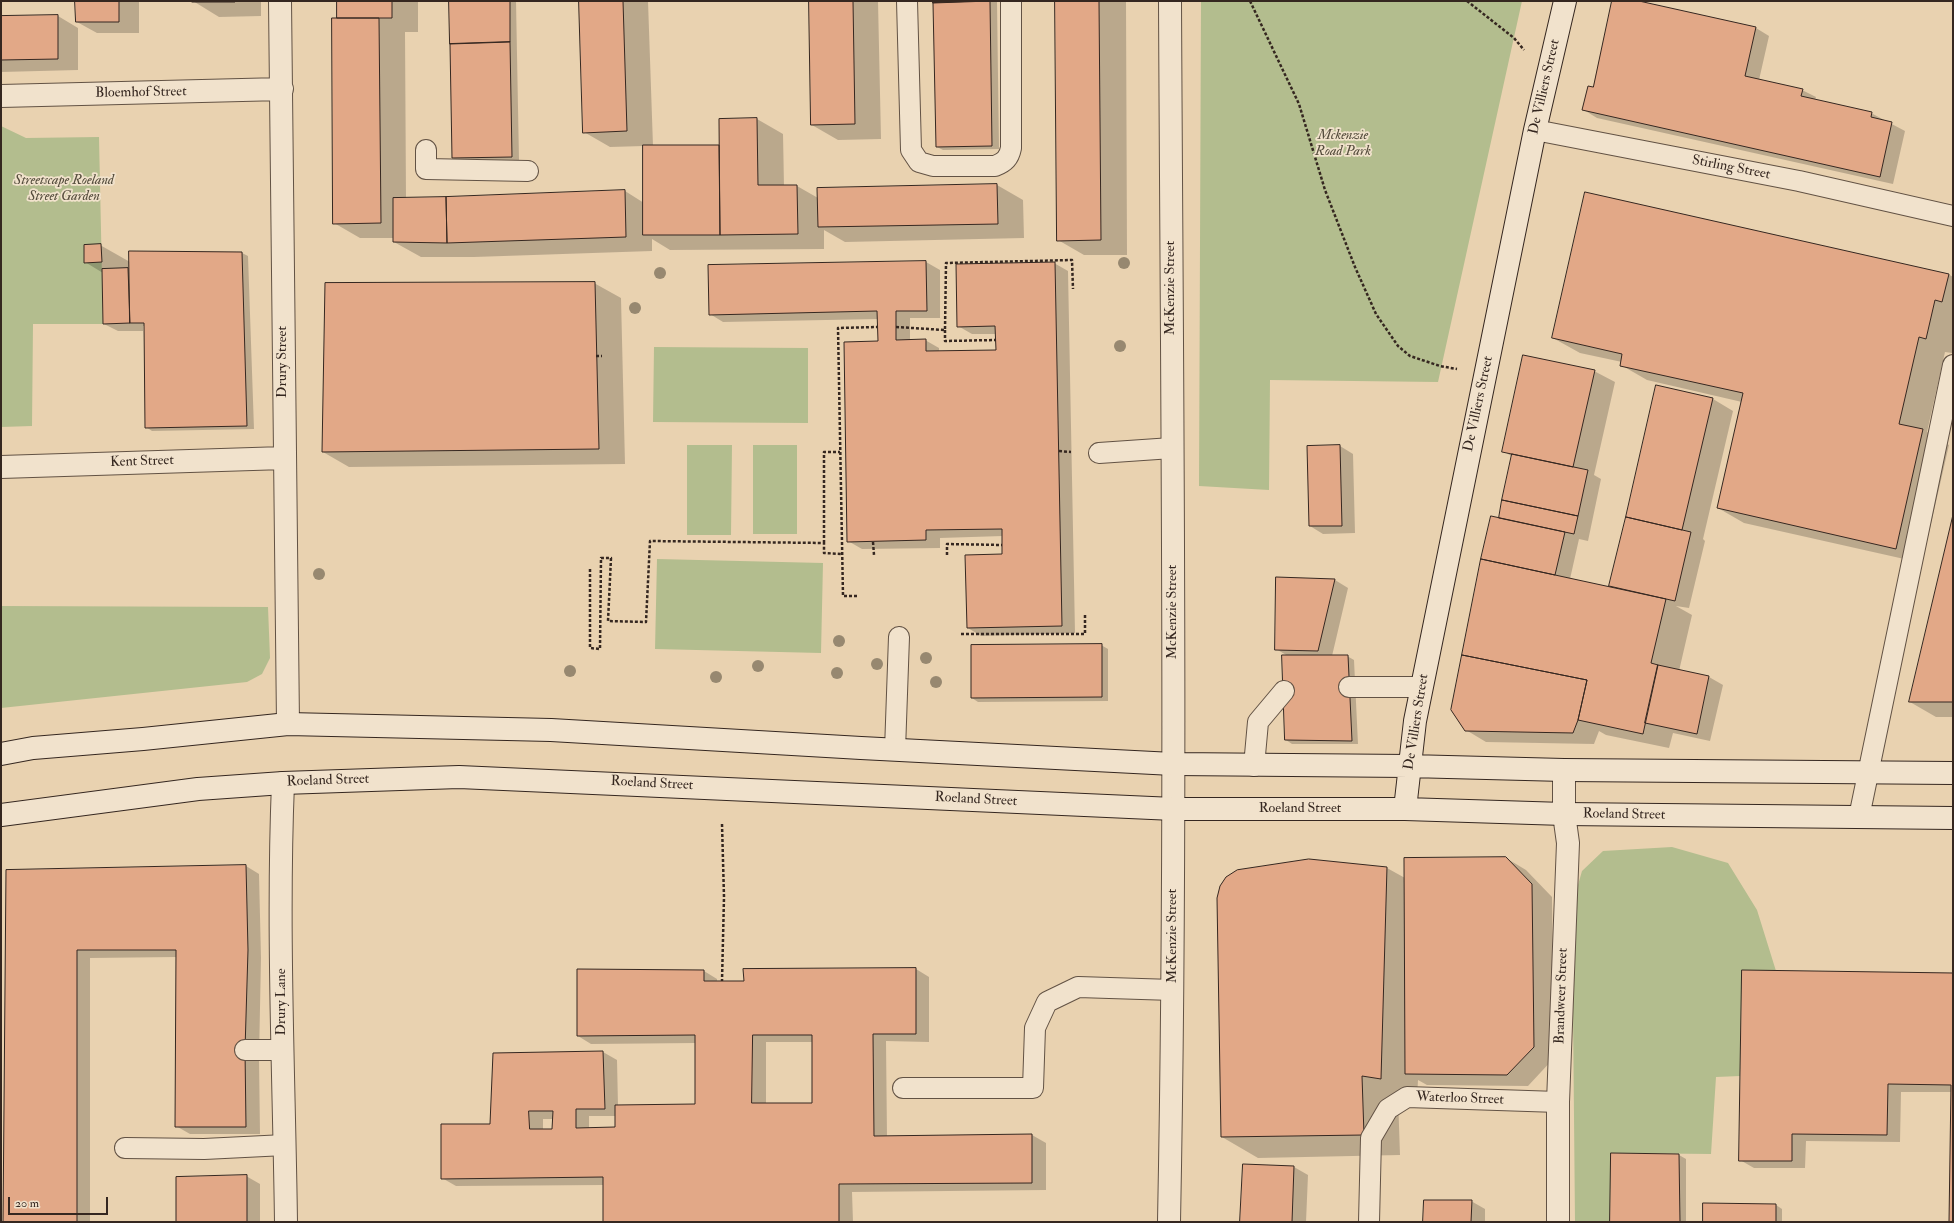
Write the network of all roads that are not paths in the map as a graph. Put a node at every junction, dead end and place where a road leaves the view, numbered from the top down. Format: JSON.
{"nodes":[{"id":1,"x":280,"y":1,"type":"edge"},
{"id":2,"x":907,"y":1,"type":"edge"},
{"id":3,"x":1011,"y":1,"type":"edge"},
{"id":4,"x":1170,"y":1,"type":"edge"},
{"id":5,"x":1565,"y":1,"type":"edge"},
{"id":6,"x":282,"y":89,"type":"junction"},
{"id":7,"x":1,"y":96,"type":"edge"},
{"id":8,"x":1535,"y":130,"type":"junction"},
{"id":9,"x":426,"y":150,"type":"dead end"},
{"id":10,"x":528,"y":171,"type":"dead end"},
{"id":11,"x":1953,"y":205,"type":"edge"},
{"id":12,"x":1926,"y":210,"type":"junction"},
{"id":13,"x":1953,"y":216,"type":"edge"},
{"id":14,"x":1953,"y":365,"type":"edge"},
{"id":15,"x":1172,"y":448,"type":"junction"},
{"id":16,"x":1099,"y":452,"type":"dead end"},
{"id":17,"x":284,"y":458,"type":"junction"},
{"id":18,"x":1,"y":466,"type":"edge"},
{"id":19,"x":899,"y":637,"type":"dead end"},
{"id":20,"x":1349,"y":687,"type":"dead end"},
{"id":21,"x":1422,"y":687,"type":"junction"},
{"id":22,"x":1284,"y":691,"type":"dead end"},
{"id":23,"x":288,"y":724,"type":"junction"},
{"id":24,"x":895,"y":750,"type":"junction"},
{"id":25,"x":1,"y":754,"type":"edge"},
{"id":26,"x":1173,"y":764,"type":"junction"},
{"id":27,"x":1254,"y":766,"type":"junction"},
{"id":28,"x":1409,"y":766,"type":"junction"},
{"id":29,"x":1564,"y":770,"type":"junction"},
{"id":30,"x":1868,"y":773,"type":"junction"},
{"id":31,"x":1953,"y":773,"type":"edge"},
{"id":32,"x":283,"y":782,"type":"junction"},
{"id":33,"x":1174,"y":809,"type":"junction"},
{"id":34,"x":1405,"y":809,"type":"junction"},
{"id":35,"x":1564,"y":814,"type":"junction"},
{"id":36,"x":1,"y":815,"type":"edge"},
{"id":37,"x":1859,"y":817,"type":"junction"},
{"id":38,"x":1953,"y":818,"type":"edge"},
{"id":39,"x":1173,"y":990,"type":"junction"},
{"id":40,"x":245,"y":1050,"type":"dead end"},
{"id":41,"x":282,"y":1050,"type":"junction"},
{"id":42,"x":903,"y":1088,"type":"dead end"},
{"id":43,"x":1558,"y":1102,"type":"junction"},
{"id":44,"x":285,"y":1145,"type":"junction"},
{"id":45,"x":125,"y":1148,"type":"dead end"},
{"id":46,"x":286,"y":1222,"type":"edge"},
{"id":47,"x":1169,"y":1222,"type":"edge"},
{"id":48,"x":1369,"y":1222,"type":"edge"},
{"id":49,"x":1558,"y":1222,"type":"edge"}],
"edges":[{"from":1,"to":6,"type":"main road","name":"Drury Street"},
{"from":2,"to":3,"type":"lane"},
{"from":4,"to":15,"type":"main road","name":"McKenzie Street"},
{"from":5,"to":8,"type":"main road","name":"De Villiers Street"},
{"from":6,"to":7,"type":"main road","name":"Bloemhof Street"},
{"from":6,"to":17,"type":"main road","name":"Drury Street"},
{"from":8,"to":12,"type":"lane","name":"Stirling Street"},
{"from":8,"to":21,"type":"main road","name":"De Villiers Street"},
{"from":9,"to":10,"type":"lane"},
{"from":11,"to":12,"type":"lane"},
{"from":12,"to":13,"type":"lane","name":"Stirling Street"},
{"from":14,"to":30,"type":"lane"},
{"from":15,"to":16,"type":"lane"},
{"from":15,"to":26,"type":"main road","name":"McKenzie Street"},
{"from":17,"to":18,"type":"main road","name":"Kent Street"},
{"from":17,"to":23,"type":"main road","name":"Drury Street"},
{"from":19,"to":24,"type":"lane"},
{"from":20,"to":21,"type":"lane"},
{"from":21,"to":28,"type":"main road","name":"De Villiers Street"},
{"from":22,"to":27,"type":"lane"},
{"from":23,"to":24,"type":"main road"},
{"from":23,"to":25,"type":"main road"},
{"from":24,"to":26,"type":"main road"},
{"from":26,"to":27,"type":"main road"},
{"from":26,"to":33,"type":"main road","name":"McKenzie Street"},
{"from":27,"to":28,"type":"main road"},
{"from":28,"to":29,"type":"main road"},
{"from":28,"to":34,"type":"main road","name":"De Villiers Street"},
{"from":29,"to":30,"type":"main road"},
{"from":29,"to":35,"type":"main road","name":"Brandweer Street"},
{"from":30,"to":31,"type":"main road"},
{"from":30,"to":37,"type":"lane"},
{"from":32,"to":33,"type":"main road","name":"Roeland Street"},
{"from":32,"to":36,"type":"main road","name":"Roeland Street"},
{"from":32,"to":41,"type":"main road","name":"Drury Lane"},
{"from":33,"to":34,"type":"main road","name":"Roeland Street"},
{"from":33,"to":39,"type":"main road","name":"McKenzie Street"},
{"from":34,"to":35,"type":"main road","name":"Roeland Street"},
{"from":35,"to":37,"type":"main road","name":"Roeland Street"},
{"from":35,"to":43,"type":"main road","name":"Brandweer Street"},
{"from":37,"to":38,"type":"main road","name":"Roeland Street"},
{"from":39,"to":42,"type":"lane"},
{"from":39,"to":47,"type":"main road","name":"McKenzie Street"},
{"from":40,"to":41,"type":"lane"},
{"from":41,"to":44,"type":"main road","name":"Drury Lane"},
{"from":43,"to":48,"type":"lane","name":"Waterloo Street"},
{"from":43,"to":49,"type":"main road","name":"Brandweer Street"},
{"from":44,"to":45,"type":"lane"},
{"from":44,"to":46,"type":"main road","name":"Drury Lane"}]}
